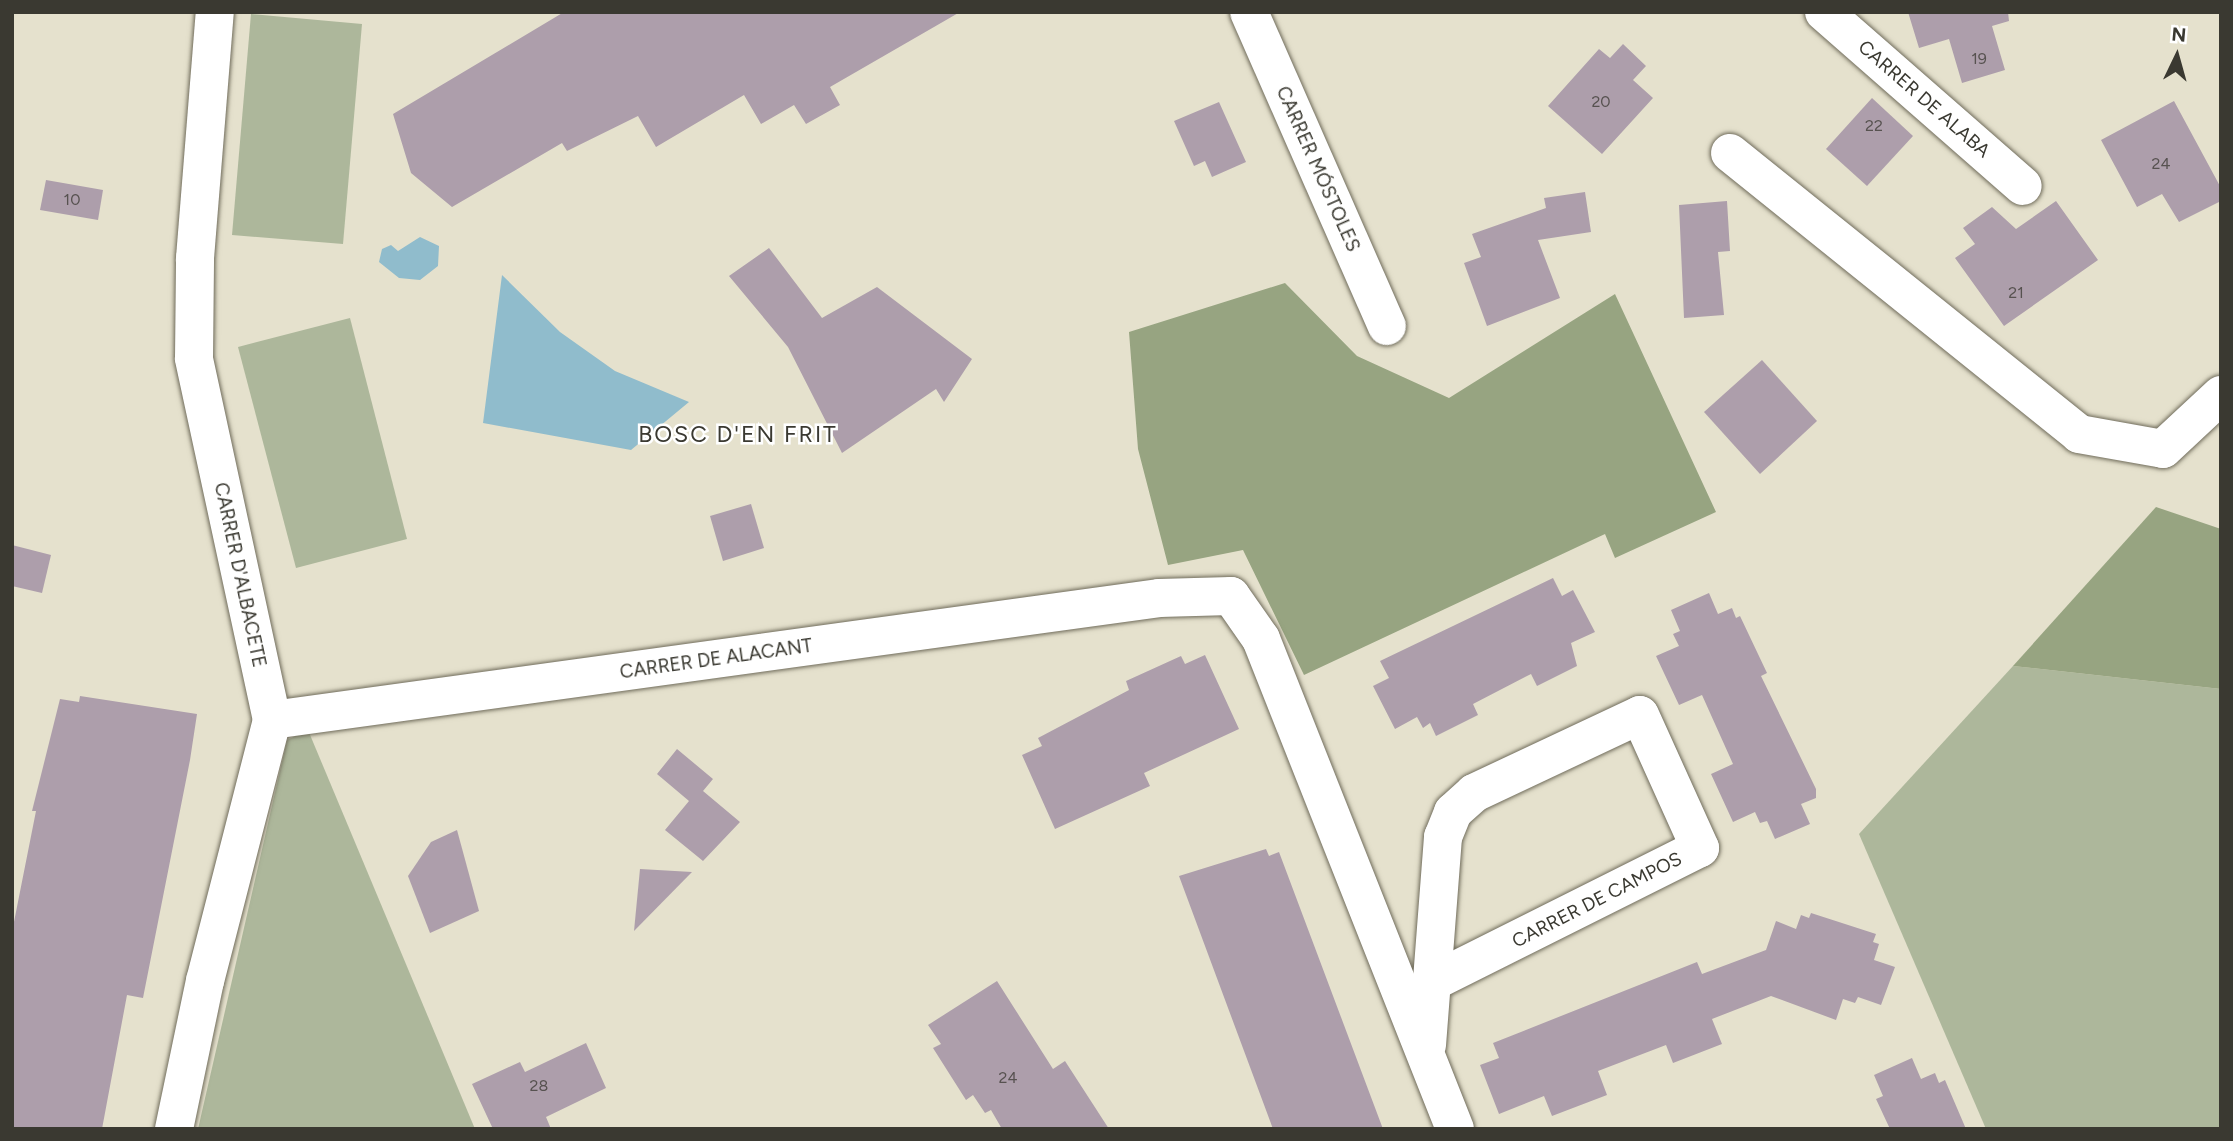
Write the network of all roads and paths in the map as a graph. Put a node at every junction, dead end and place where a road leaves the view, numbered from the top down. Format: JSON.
{"nodes":[{"id":1,"x":215,"y":12,"type":"edge"},
{"id":2,"x":1249,"y":12,"type":"edge"},
{"id":3,"x":1824,"y":12,"type":"edge"},
{"id":4,"x":1730,"y":153,"type":"dead end"},
{"id":5,"x":2023,"y":186,"type":"dead end"},
{"id":6,"x":1387,"y":326,"type":"dead end"},
{"id":7,"x":2221,"y":395,"type":"edge"},
{"id":8,"x":1261,"y":639,"type":"joint"},
{"id":9,"x":272,"y":720,"type":"junction"},
{"id":10,"x":1432,"y":982,"type":"junction"},
{"id":11,"x":1426,"y":1054,"type":"junction"},
{"id":12,"x":174,"y":1129,"type":"edge"},
{"id":13,"x":1455,"y":1129,"type":"edge"}],
"edges":[{"from":1,"to":9,"type":"street","name":"CARRER D'ALBACETE"},
{"from":2,"to":6,"type":"street","name":"CARRER MÓSTOLES"},
{"from":3,"to":5,"type":"street","name":"CARRER DE ALABA"},
{"from":4,"to":7,"type":"street"},
{"from":8,"to":9,"type":"street","name":"CARRER DE ALACANT"},
{"from":8,"to":11,"type":"street","name":"CARRER DE CAMPOS"},
{"from":9,"to":12,"type":"street","name":"CARRER D'ALBACETE"},
{"from":10,"to":10,"type":"street","name":"CARRER DE CAMPOS"},
{"from":10,"to":11,"type":"street","name":"CARRER DE CAMPOS"},
{"from":11,"to":13,"type":"street","name":"CARRER DE CAMPOS"}]}
